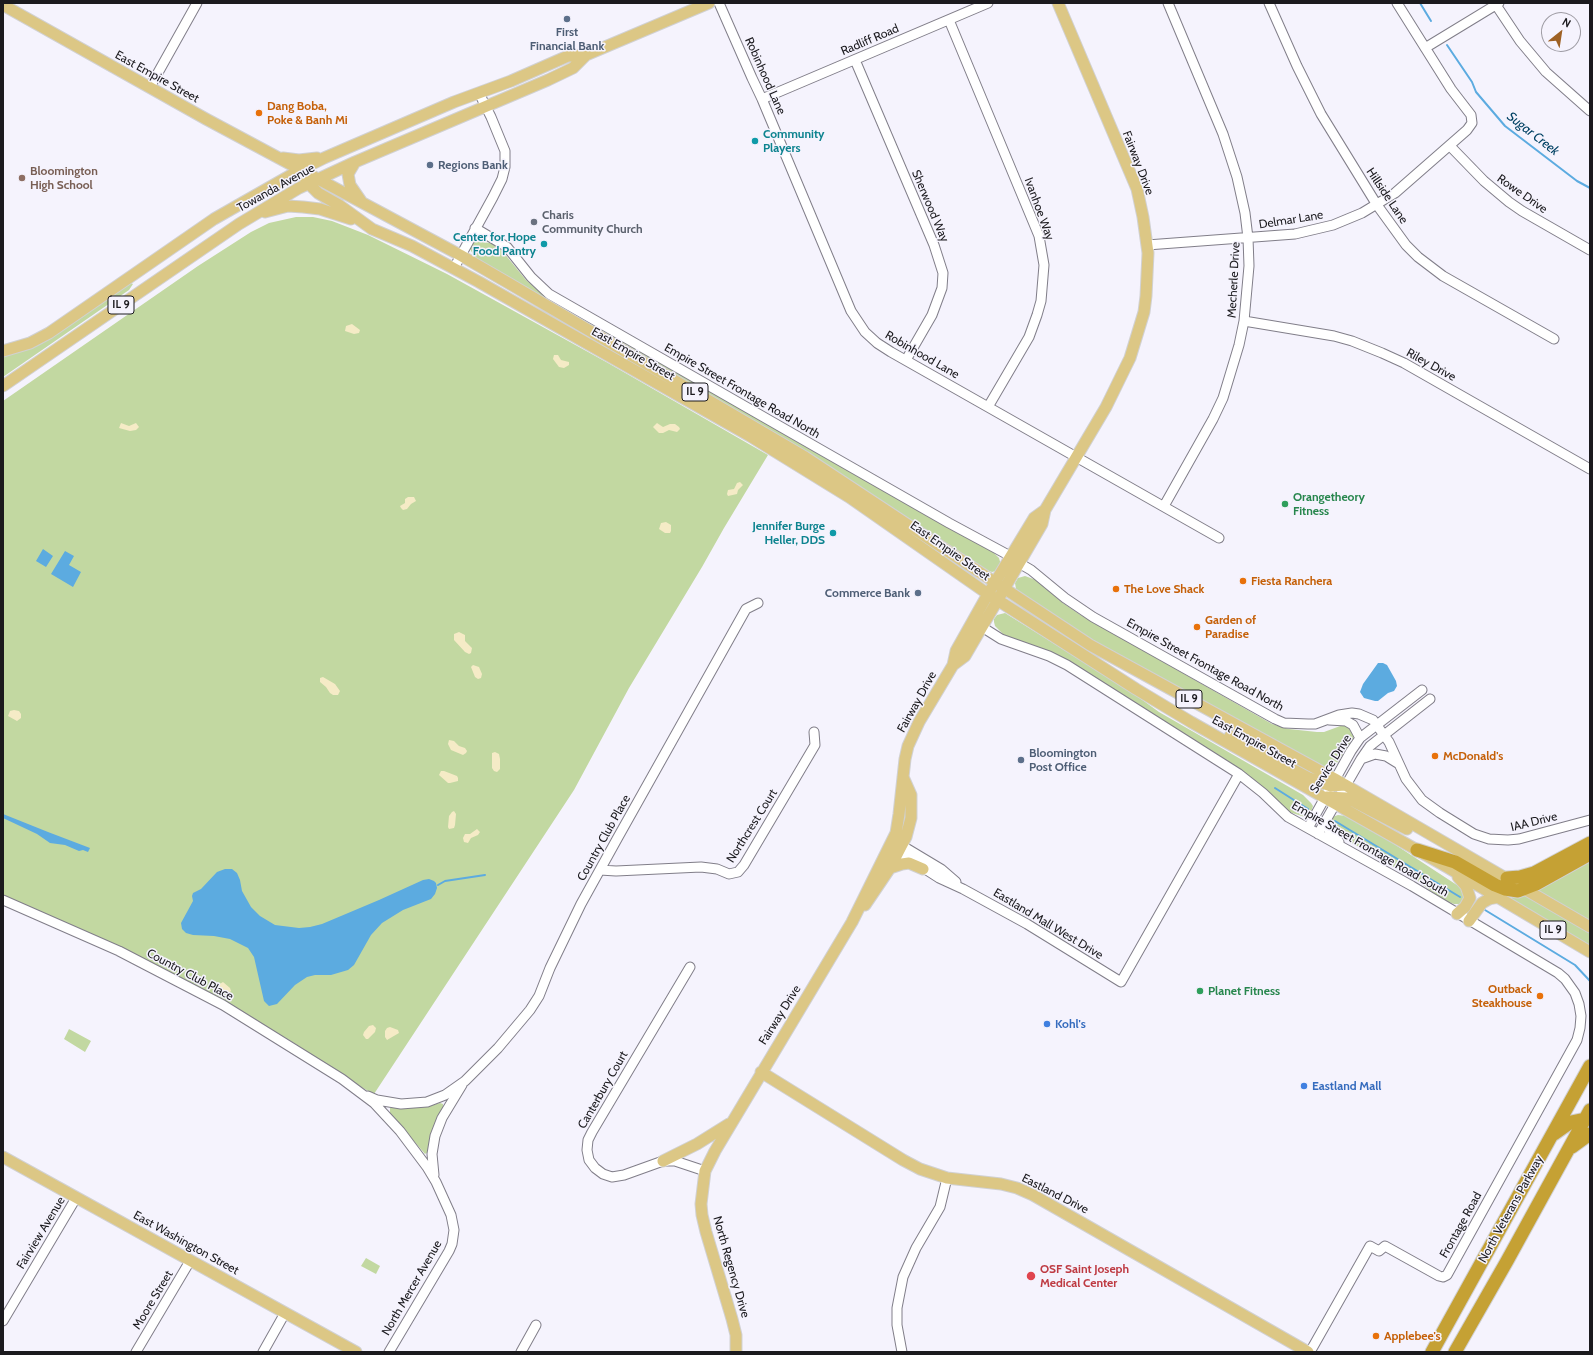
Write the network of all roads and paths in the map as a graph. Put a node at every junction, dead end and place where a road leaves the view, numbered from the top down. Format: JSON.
{"nodes":[{"id":1,"x":197,"y":3,"type":"edge"},
{"id":2,"x":709,"y":3,"type":"edge"},
{"id":3,"x":719,"y":3,"type":"edge"},
{"id":4,"x":988,"y":3,"type":"edge"},
{"id":5,"x":1058,"y":3,"type":"edge"},
{"id":6,"x":1168,"y":3,"type":"edge"},
{"id":7,"x":1269,"y":3,"type":"edge"},
{"id":8,"x":1397,"y":3,"type":"edge"},
{"id":9,"x":1498,"y":4,"type":"edge"},
{"id":10,"x":3,"y":5,"type":"edge"},
{"id":11,"x":949,"y":20,"type":"junction"},
{"id":12,"x":1425,"y":48,"type":"junction"},
{"id":13,"x":586,"y":55,"type":"junction"},
{"id":14,"x":855,"y":60,"type":"junction"},
{"id":15,"x":150,"y":87,"type":"junction"},
{"id":16,"x":479,"y":93,"type":"junction"},
{"id":17,"x":762,"y":99,"type":"junction"},
{"id":18,"x":486,"y":106,"type":"junction"},
{"id":19,"x":1590,"y":111,"type":"edge"},
{"id":20,"x":1450,"y":146,"type":"junction"},
{"id":21,"x":278,"y":158,"type":"junction"},
{"id":22,"x":324,"y":158,"type":"junction"},
{"id":23,"x":355,"y":162,"type":"junction"},
{"id":24,"x":300,"y":170,"type":"junction"},
{"id":25,"x":313,"y":181,"type":"junction"},
{"id":26,"x":363,"y":203,"type":"junction"},
{"id":27,"x":1377,"y":205,"type":"junction"},
{"id":28,"x":239,"y":224,"type":"junction"},
{"id":29,"x":475,"y":228,"type":"junction"},
{"id":30,"x":372,"y":229,"type":"junction"},
{"id":31,"x":1248,"y":238,"type":"junction"},
{"id":32,"x":1147,"y":245,"type":"junction"},
{"id":33,"x":1590,"y":250,"type":"edge"},
{"id":34,"x":460,"y":255,"type":"junction"},
{"id":35,"x":454,"y":268,"type":"junction"},
{"id":36,"x":132,"y":274,"type":"junction"},
{"id":37,"x":143,"y":289,"type":"junction"},
{"id":38,"x":1244,"y":321,"type":"junction"},
{"id":39,"x":1554,"y":339,"type":"dead end"},
{"id":40,"x":3,"y":351,"type":"edge"},
{"id":41,"x":906,"y":360,"type":"junction"},
{"id":42,"x":3,"y":386,"type":"edge"},
{"id":43,"x":988,"y":407,"type":"junction"},
{"id":44,"x":1077,"y":456,"type":"junction"},
{"id":45,"x":1590,"y":469,"type":"edge"},
{"id":46,"x":1164,"y":506,"type":"junction"},
{"id":47,"x":1220,"y":538,"type":"dead end"},
{"id":48,"x":1016,"y":560,"type":"junction"},
{"id":49,"x":1000,"y":586,"type":"junction"},
{"id":50,"x":993,"y":597,"type":"junction"},
{"id":51,"x":758,"y":603,"type":"dead end"},
{"id":52,"x":982,"y":627,"type":"junction"},
{"id":53,"x":953,"y":665,"type":"junction"},
{"id":54,"x":1422,"y":690,"type":"dead end"},
{"id":55,"x":1430,"y":699,"type":"dead end"},
{"id":56,"x":1328,"y":720,"type":"junction"},
{"id":57,"x":1191,"y":722,"type":"junction"},
{"id":58,"x":1376,"y":724,"type":"junction"},
{"id":59,"x":814,"y":732,"type":"dead end"},
{"id":60,"x":1384,"y":735,"type":"junction"},
{"id":61,"x":1360,"y":738,"type":"junction"},
{"id":62,"x":1361,"y":759,"type":"junction"},
{"id":63,"x":1399,"y":764,"type":"junction"},
{"id":64,"x":1239,"y":774,"type":"junction"},
{"id":65,"x":1333,"y":782,"type":"junction"},
{"id":66,"x":1346,"y":785,"type":"junction"},
{"id":67,"x":1325,"y":797,"type":"junction"},
{"id":68,"x":1337,"y":800,"type":"junction"},
{"id":69,"x":1326,"y":820,"type":"junction"},
{"id":70,"x":1590,"y":820,"type":"edge"},
{"id":71,"x":1308,"y":828,"type":"junction"},
{"id":72,"x":1318,"y":834,"type":"junction"},
{"id":73,"x":1484,"y":838,"type":"joint"},
{"id":74,"x":1440,"y":840,"type":"junction"},
{"id":75,"x":1590,"y":843,"type":"edge"},
{"id":76,"x":896,"y":846,"type":"junction"},
{"id":77,"x":1344,"y":847,"type":"junction"},
{"id":78,"x":1417,"y":850,"type":"junction"},
{"id":79,"x":1590,"y":854,"type":"edge"},
{"id":80,"x":1447,"y":867,"type":"junction"},
{"id":81,"x":890,"y":868,"type":"junction"},
{"id":82,"x":924,"y":869,"type":"junction"},
{"id":83,"x":600,"y":870,"type":"junction"},
{"id":84,"x":1507,"y":878,"type":"junction"},
{"id":85,"x":963,"y":889,"type":"junction"},
{"id":86,"x":1526,"y":889,"type":"junction"},
{"id":87,"x":1499,"y":897,"type":"junction"},
{"id":88,"x":3,"y":900,"type":"edge"},
{"id":89,"x":1457,"y":914,"type":"junction"},
{"id":90,"x":1469,"y":921,"type":"junction"},
{"id":91,"x":852,"y":922,"type":"junction"},
{"id":92,"x":1590,"y":927,"type":"edge"},
{"id":93,"x":1590,"y":952,"type":"edge"},
{"id":94,"x":690,"y":966,"type":"dead end"},
{"id":95,"x":1577,"y":998,"type":"joint"},
{"id":96,"x":1590,"y":1066,"type":"edge"},
{"id":97,"x":761,"y":1072,"type":"junction"},
{"id":98,"x":465,"y":1081,"type":"junction"},
{"id":99,"x":356,"y":1089,"type":"junction"},
{"id":100,"x":1588,"y":1115,"type":"edge"},
{"id":101,"x":731,"y":1123,"type":"junction"},
{"id":102,"x":1590,"y":1134,"type":"edge"},
{"id":103,"x":1550,"y":1137,"type":"junction"},
{"id":104,"x":1567,"y":1151,"type":"junction"},
{"id":105,"x":3,"y":1158,"type":"edge"},
{"id":106,"x":663,"y":1161,"type":"junction"},
{"id":107,"x":705,"y":1171,"type":"junction"},
{"id":108,"x":947,"y":1178,"type":"junction"},
{"id":109,"x":436,"y":1182,"type":"junction"},
{"id":110,"x":76,"y":1198,"type":"junction"},
{"id":111,"x":453,"y":1235,"type":"joint"},
{"id":112,"x":190,"y":1260,"type":"junction"},
{"id":113,"x":286,"y":1313,"type":"junction"},
{"id":114,"x":3,"y":1321,"type":"edge"},
{"id":115,"x":536,"y":1326,"type":"dead end"},
{"id":116,"x":136,"y":1352,"type":"edge"},
{"id":117,"x":262,"y":1352,"type":"edge"},
{"id":118,"x":356,"y":1352,"type":"edge"},
{"id":119,"x":389,"y":1352,"type":"edge"},
{"id":120,"x":521,"y":1352,"type":"edge"},
{"id":121,"x":736,"y":1352,"type":"edge"},
{"id":122,"x":902,"y":1352,"type":"edge"},
{"id":123,"x":1309,"y":1352,"type":"edge"},
{"id":124,"x":1432,"y":1352,"type":"edge"},
{"id":125,"x":1455,"y":1352,"type":"edge"}],
"edges":[{"from":1,"to":15,"type":"street"},
{"from":2,"to":13,"type":"main road","name":"Towanda Avenue"},
{"from":3,"to":17,"type":"street","name":"Robinhood Lane"},
{"from":4,"to":11,"type":"street","name":"Radliff Road"},
{"from":5,"to":32,"type":"main road","name":"Fairway Drive"},
{"from":6,"to":31,"type":"street","name":"Mecherle Drive"},
{"from":7,"to":27,"type":"street","name":"Hillside Lane"},
{"from":8,"to":12,"type":"street"},
{"from":9,"to":12,"type":"street"},
{"from":9,"to":19,"type":"street"},
{"from":10,"to":15,"type":"main road","name":"East Empire Street","number":"IL 9"},
{"from":11,"to":14,"type":"street","name":"Radliff Road"},
{"from":11,"to":43,"type":"street","name":"Ivanhoe Way"},
{"from":12,"to":20,"type":"street","name":"Delmar Lane"},
{"from":13,"to":16,"type":"main road","name":"Towanda Avenue"},
{"from":13,"to":18,"type":"main road","name":"Towanda Avenue"},
{"from":14,"to":17,"type":"street","name":"Radliff Road"},
{"from":14,"to":41,"type":"street","name":"Sherwood Way"},
{"from":15,"to":21,"type":"main road","name":"East Empire Street","number":"IL 9"},
{"from":16,"to":18,"type":"street"},
{"from":16,"to":22,"type":"main road","name":"Towanda Avenue"},
{"from":17,"to":41,"type":"street","name":"Robinhood Lane"},
{"from":18,"to":23,"type":"main road","name":"Towanda Avenue"},
{"from":18,"to":29,"type":"street"},
{"from":20,"to":27,"type":"street","name":"Delmar Lane"},
{"from":20,"to":33,"type":"street","name":"Rowe Drive"},
{"from":21,"to":22,"type":"main road"},
{"from":21,"to":24,"type":"main road","name":"East Empire Street","number":"IL 9"},
{"from":22,"to":24,"type":"main road","name":"Towanda Avenue"},
{"from":23,"to":25,"type":"main road","name":"Towanda Avenue"},
{"from":23,"to":26,"type":"main road"},
{"from":24,"to":25,"type":"main road","name":"East Empire Street","number":"IL 9"},
{"from":24,"to":36,"type":"main road","name":"Towanda Avenue"},
{"from":25,"to":26,"type":"main road","name":"East Empire Street","number":"IL 9"},
{"from":25,"to":28,"type":"main road","name":"Towanda Avenue"},
{"from":25,"to":30,"type":"main road","name":"East Empire Street","number":"IL 9"},
{"from":26,"to":34,"type":"main road","name":"East Empire Street","number":"IL 9"},
{"from":27,"to":31,"type":"street","name":"Delmar Lane"},
{"from":27,"to":39,"type":"street","name":"Hillside Lane"},
{"from":28,"to":30,"type":"main road","number":"IL 9"},
{"from":28,"to":37,"type":"main road","name":"Towanda Avenue","number":"IL 9"},
{"from":29,"to":34,"type":"street"},
{"from":29,"to":48,"type":"street","name":"Empire Street Frontage Road North"},
{"from":30,"to":35,"type":"main road","name":"East Empire Street","number":"IL 9"},
{"from":31,"to":32,"type":"street","name":"Delmar Lane"},
{"from":31,"to":38,"type":"street","name":"Mecherle Drive"},
{"from":32,"to":44,"type":"main road","name":"Fairway Drive"},
{"from":34,"to":35,"type":"street"},
{"from":34,"to":49,"type":"main road","name":"East Empire Street","number":"IL 9"},
{"from":35,"to":50,"type":"main road","name":"East Empire Street","number":"IL 9"},
{"from":36,"to":37,"type":"main road"},
{"from":36,"to":40,"type":"main road","name":"Towanda Avenue"},
{"from":37,"to":42,"type":"main road","name":"Towanda Avenue","number":"IL 9"},
{"from":38,"to":45,"type":"street","name":"Riley Drive"},
{"from":38,"to":46,"type":"street","name":"Mecherle Drive"},
{"from":41,"to":43,"type":"street","name":"Robinhood Lane"},
{"from":43,"to":44,"type":"street","name":"Robinhood Lane"},
{"from":44,"to":46,"type":"street","name":"Robinhood Lane"},
{"from":44,"to":48,"type":"main road","name":"Fairway Drive"},
{"from":46,"to":47,"type":"street","name":"Robinhood Lane"},
{"from":48,"to":49,"type":"main road","name":"Fairway Drive"},
{"from":48,"to":56,"type":"street","name":"Empire Street Frontage Road North"},
{"from":49,"to":50,"type":"main road","name":"Fairway Drive"},
{"from":49,"to":65,"type":"main road","name":"East Empire Street","number":"IL 9"},
{"from":50,"to":52,"type":"main road","name":"Fairway Drive"},
{"from":50,"to":53,"type":"main road","name":"Fairway Drive"},
{"from":50,"to":57,"type":"main road","name":"East Empire Street","number":"IL 9"},
{"from":51,"to":83,"type":"street","name":"Country Club Place"},
{"from":52,"to":53,"type":"main road","name":"Fairway Drive"},
{"from":52,"to":64,"type":"street","name":"Empire Street Frontage Road South"},
{"from":53,"to":76,"type":"main road","name":"Fairway Drive"},
{"from":54,"to":58,"type":"street","name":"Service Drive"},
{"from":55,"to":60,"type":"street","name":"Service Drive"},
{"from":56,"to":58,"type":"street","name":"Empire Street Frontage Road North"},
{"from":56,"to":61,"type":"street"},
{"from":57,"to":65,"type":"main road"},
{"from":57,"to":67,"type":"main road","name":"East Empire Street","number":"IL 9"},
{"from":58,"to":60,"type":"street","name":"Empire Street Frontage Road North"},
{"from":58,"to":61,"type":"street","name":"Service Drive"},
{"from":59,"to":83,"type":"street","name":"Northcrest Court"},
{"from":60,"to":62,"type":"street","name":"Service Drive"},
{"from":60,"to":63,"type":"street","name":"Empire Street Frontage Road North"},
{"from":61,"to":65,"type":"street","name":"Service Drive"},
{"from":62,"to":63,"type":"street"},
{"from":62,"to":66,"type":"street","name":"Service Drive"},
{"from":63,"to":73,"type":"street","name":"Empire Street Frontage Road North"},
{"from":64,"to":71,"type":"street","name":"Empire Street Frontage Road South"},
{"from":64,"to":85,"type":"street","name":"Eastland Mall West Drive"},
{"from":65,"to":66,"type":"main road","name":"East Empire Street","number":"IL 9"},
{"from":65,"to":67,"type":"street","name":"Service Drive"},
{"from":66,"to":68,"type":"street","name":"Service Drive"},
{"from":66,"to":74,"type":"main road","name":"East Empire Street","number":"IL 9"},
{"from":67,"to":68,"type":"main road","name":"East Empire Street","number":"IL 9"},
{"from":67,"to":71,"type":"street","name":"Service Drive"},
{"from":68,"to":69,"type":"street","name":"Service Drive"},
{"from":68,"to":74,"type":"main road"},
{"from":68,"to":78,"type":"main road","name":"East Empire Street","number":"IL 9"},
{"from":69,"to":72,"type":"street","name":"Service Drive"},
{"from":69,"to":77,"type":"street"},
{"from":70,"to":73,"type":"street","name":"IAA Drive"},
{"from":71,"to":72,"type":"street","name":"Empire Street Frontage Road South"},
{"from":72,"to":77,"type":"street","name":"Empire Street Frontage Road South"},
{"from":74,"to":84,"type":"main road","name":"East Empire Street","number":"IL 9"},
{"from":75,"to":84,"type":"highway"},
{"from":76,"to":81,"type":"main road","name":"Fairway Drive"},
{"from":76,"to":82,"type":"street","name":"Eastland Mall West Drive"},
{"from":76,"to":85,"type":"street","name":"Eastland Mall West Drive"},
{"from":76,"to":91,"type":"main road","name":"Fairway Drive"},
{"from":77,"to":89,"type":"street","name":"Empire Street Frontage Road South"},
{"from":78,"to":80,"type":"main road","name":"East Empire Street","number":"IL 9"},
{"from":78,"to":86,"type":"highway"},
{"from":79,"to":86,"type":"highway"},
{"from":80,"to":87,"type":"main road","name":"East Empire Street","number":"IL 9"},
{"from":80,"to":89,"type":"main road"},
{"from":81,"to":82,"type":"main road"},
{"from":81,"to":91,"type":"main road","name":"Fairway Drive"},
{"from":82,"to":85,"type":"street","name":"Eastland Mall West Drive"},
{"from":83,"to":98,"type":"street","name":"Country Club Place"},
{"from":84,"to":86,"type":"main road","name":"East Empire Street","number":"IL 9"},
{"from":86,"to":92,"type":"main road","name":"East Empire Street","number":"IL 9"},
{"from":87,"to":90,"type":"main road"},
{"from":87,"to":93,"type":"main road","name":"East Empire Street","number":"IL 9"},
{"from":88,"to":99,"type":"street","name":"Country Club Place"},
{"from":89,"to":90,"type":"street","name":"Empire Street Frontage Road South"},
{"from":90,"to":95,"type":"street","name":"Empire Street Frontage Road South"},
{"from":91,"to":97,"type":"main road","name":"Fairway Drive"},
{"from":94,"to":106,"type":"street","name":"Canterbury Court"},
{"from":95,"to":123,"type":"street","name":"Frontage Road"},
{"from":96,"to":103,"type":"highway","name":"North Veterans Parkway"},
{"from":97,"to":101,"type":"main road","name":"Fairway Drive"},
{"from":97,"to":108,"type":"main road","name":"Eastland Drive"},
{"from":98,"to":99,"type":"street","name":"Country Club Place"},
{"from":98,"to":109,"type":"street","name":"Country Club Place"},
{"from":99,"to":109,"type":"street","name":"Country Club Place"},
{"from":100,"to":103,"type":"highway"},
{"from":100,"to":104,"type":"highway","name":"North Veterans Parkway"},
{"from":101,"to":106,"type":"main road"},
{"from":101,"to":107,"type":"main road","name":"North Regency Drive"},
{"from":102,"to":104,"type":"highway"},
{"from":103,"to":124,"type":"highway","name":"North Veterans Parkway"},
{"from":104,"to":125,"type":"highway","name":"North Veterans Parkway"},
{"from":105,"to":110,"type":"main road","name":"East Washington Street"},
{"from":106,"to":107,"type":"street","name":"Canterbury Court"},
{"from":107,"to":121,"type":"main road","name":"North Regency Drive"},
{"from":108,"to":122,"type":"street"},
{"from":108,"to":123,"type":"main road","name":"Eastland Drive"},
{"from":109,"to":111,"type":"street","name":"Country Club Place"},
{"from":110,"to":112,"type":"main road","name":"East Washington Street"},
{"from":110,"to":114,"type":"street","name":"Fairview Avenue"},
{"from":111,"to":119,"type":"street","name":"North Mercer Avenue"},
{"from":112,"to":113,"type":"main road","name":"East Washington Street"},
{"from":112,"to":116,"type":"street","name":"Moore Street"},
{"from":113,"to":117,"type":"street"},
{"from":113,"to":118,"type":"main road","name":"East Washington Street"},
{"from":115,"to":120,"type":"street"}]}
